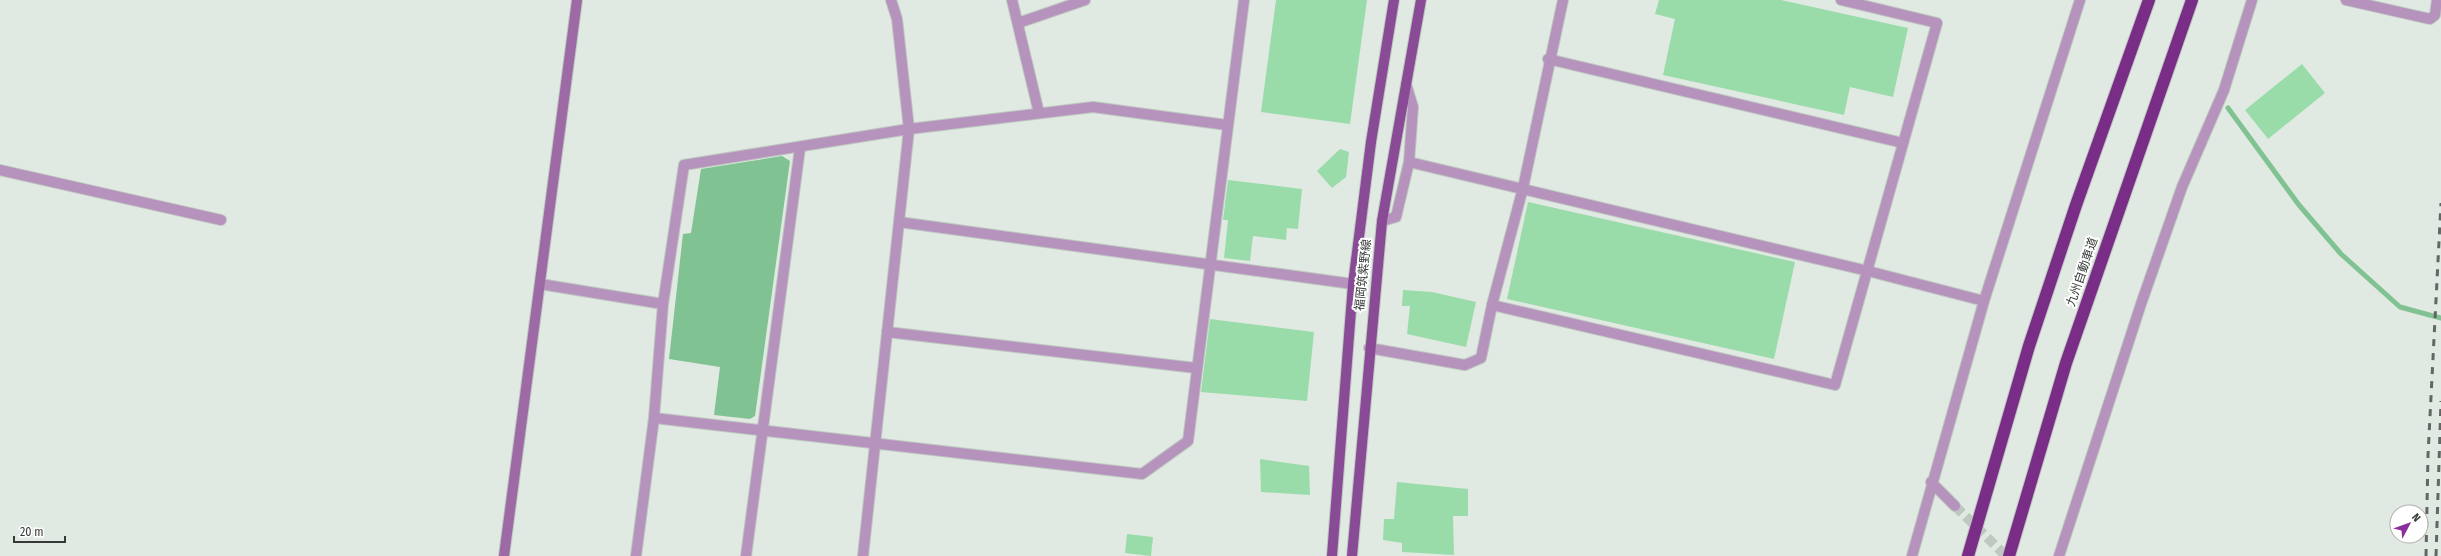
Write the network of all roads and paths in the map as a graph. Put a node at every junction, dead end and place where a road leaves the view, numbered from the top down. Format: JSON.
{"nodes":[{"id":1,"x":577,"y":0,"type":"edge"},
{"id":2,"x":891,"y":0,"type":"edge"},
{"id":3,"x":1012,"y":0,"type":"edge"},
{"id":4,"x":1085,"y":0,"type":"edge"},
{"id":5,"x":1244,"y":0,"type":"edge"},
{"id":6,"x":1394,"y":0,"type":"edge"},
{"id":7,"x":1421,"y":0,"type":"edge"},
{"id":8,"x":1563,"y":0,"type":"edge"},
{"id":9,"x":1841,"y":0,"type":"edge"},
{"id":10,"x":2080,"y":0,"type":"edge"},
{"id":11,"x":2149,"y":0,"type":"edge"},
{"id":12,"x":2192,"y":0,"type":"edge"},
{"id":13,"x":2252,"y":0,"type":"edge"},
{"id":14,"x":2346,"y":0,"type":"edge"},
{"id":15,"x":2437,"y":0,"type":"edge"},
{"id":16,"x":1018,"y":23,"type":"junction"},
{"id":17,"x":1548,"y":59,"type":"junction"},
{"id":18,"x":1406,"y":84,"type":"junction"},
{"id":19,"x":1039,"y":113,"type":"junction"},
{"id":20,"x":1227,"y":126,"type":"junction"},
{"id":21,"x":909,"y":129,"type":"junction"},
{"id":22,"x":1903,"y":143,"type":"junction"},
{"id":23,"x":800,"y":148,"type":"junction"},
{"id":24,"x":1409,"y":162,"type":"junction"},
{"id":25,"x":0,"y":170,"type":"edge"},
{"id":26,"x":1523,"y":188,"type":"junction"},
{"id":27,"x":221,"y":220,"type":"dead end"},
{"id":28,"x":1382,"y":221,"type":"junction"},
{"id":29,"x":899,"y":222,"type":"junction"},
{"id":30,"x":1209,"y":265,"type":"junction"},
{"id":31,"x":1868,"y":271,"type":"junction"},
{"id":32,"x":540,"y":284,"type":"junction"},
{"id":33,"x":1353,"y":284,"type":"junction"},
{"id":34,"x":1984,"y":301,"type":"junction"},
{"id":35,"x":663,"y":304,"type":"junction"},
{"id":36,"x":1492,"y":305,"type":"junction"},
{"id":37,"x":887,"y":332,"type":"junction"},
{"id":38,"x":1369,"y":348,"type":"junction"},
{"id":39,"x":1196,"y":368,"type":"junction"},
{"id":40,"x":654,"y":418,"type":"junction"},
{"id":41,"x":763,"y":431,"type":"junction"},
{"id":42,"x":875,"y":444,"type":"junction"},
{"id":43,"x":1931,"y":482,"type":"junction"},
{"id":44,"x":1955,"y":506,"type":"tunnel mouth"},
{"id":45,"x":504,"y":556,"type":"edge"},
{"id":46,"x":636,"y":556,"type":"edge"},
{"id":47,"x":746,"y":556,"type":"edge"},
{"id":48,"x":863,"y":556,"type":"edge"},
{"id":49,"x":1332,"y":556,"type":"edge"},
{"id":50,"x":1352,"y":556,"type":"edge"},
{"id":51,"x":1912,"y":556,"type":"edge"},
{"id":52,"x":1968,"y":556,"type":"edge"},
{"id":53,"x":2009,"y":556,"type":"edge"},
{"id":54,"x":2059,"y":556,"type":"edge"}],
"edges":[{"from":1,"to":32,"type":"street"},
{"from":2,"to":21,"type":"street"},
{"from":3,"to":16,"type":"street"},
{"from":4,"to":16,"type":"street"},
{"from":5,"to":20,"type":"street"},
{"from":6,"to":33,"type":"main road","name":"福岡筑紫野線"},
{"from":7,"to":18,"type":"main road","name":"福岡筑紫野線"},
{"from":8,"to":17,"type":"street"},
{"from":9,"to":22,"type":"street"},
{"from":10,"to":34,"type":"street"},
{"from":11,"to":52,"type":"highway"},
{"from":12,"to":53,"type":"highway","name":"九州自動車道"},
{"from":13,"to":54,"type":"street"},
{"from":14,"to":15,"type":"street"},
{"from":16,"to":19,"type":"street"},
{"from":17,"to":22,"type":"street"},
{"from":17,"to":26,"type":"street"},
{"from":18,"to":24,"type":"street"},
{"from":18,"to":28,"type":"main road","name":"福岡筑紫野線"},
{"from":19,"to":20,"type":"street"},
{"from":19,"to":21,"type":"street"},
{"from":20,"to":30,"type":"street"},
{"from":21,"to":23,"type":"street"},
{"from":21,"to":29,"type":"street"},
{"from":22,"to":31,"type":"street"},
{"from":23,"to":35,"type":"street"},
{"from":23,"to":41,"type":"street"},
{"from":24,"to":26,"type":"street"},
{"from":24,"to":28,"type":"street"},
{"from":25,"to":27,"type":"street"},
{"from":26,"to":31,"type":"street"},
{"from":26,"to":36,"type":"street"},
{"from":28,"to":38,"type":"main road","name":"福岡筑紫野線"},
{"from":29,"to":30,"type":"street"},
{"from":29,"to":37,"type":"street"},
{"from":30,"to":33,"type":"street"},
{"from":30,"to":39,"type":"street"},
{"from":31,"to":34,"type":"street"},
{"from":31,"to":36,"type":"street"},
{"from":32,"to":35,"type":"street"},
{"from":32,"to":45,"type":"street"},
{"from":33,"to":49,"type":"main road","name":"福岡筑紫野線"},
{"from":34,"to":43,"type":"street"},
{"from":35,"to":40,"type":"street"},
{"from":36,"to":38,"type":"street"},
{"from":37,"to":39,"type":"street"},
{"from":37,"to":42,"type":"street"},
{"from":38,"to":50,"type":"main road","name":"福岡筑紫野線"},
{"from":39,"to":42,"type":"street"},
{"from":40,"to":41,"type":"street"},
{"from":40,"to":46,"type":"street"},
{"from":41,"to":42,"type":"street"},
{"from":41,"to":47,"type":"street"},
{"from":42,"to":48,"type":"street"},
{"from":43,"to":44,"type":"street"},
{"from":43,"to":51,"type":"street"}]}
